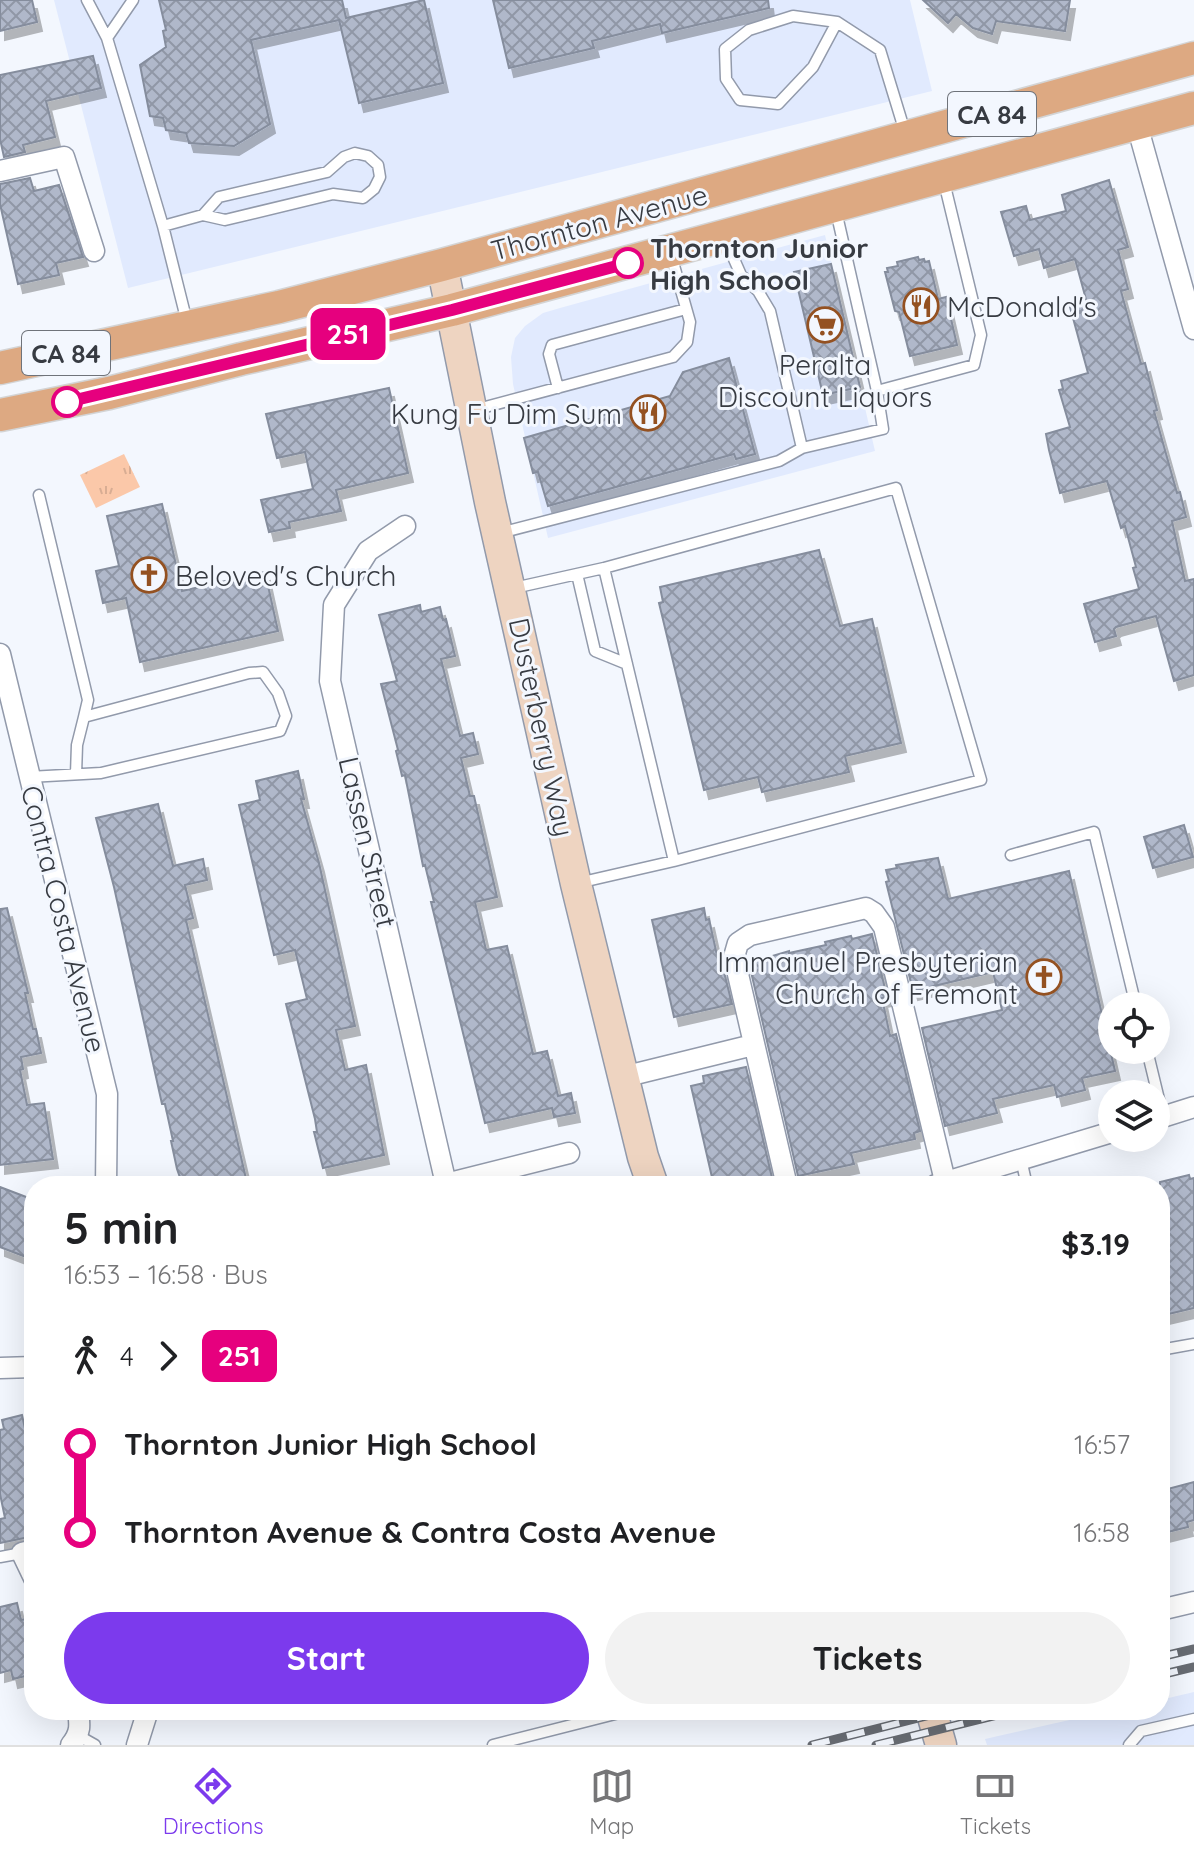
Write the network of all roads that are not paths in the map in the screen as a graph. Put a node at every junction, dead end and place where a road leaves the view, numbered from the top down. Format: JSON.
{"nodes":[{"id":1,"x":87,"y":0,"type":"edge"},
{"id":2,"x":133,"y":0,"type":"edge"},
{"id":3,"x":837,"y":22,"type":"junction"},
{"id":4,"x":107,"y":38,"type":"junction"},
{"id":5,"x":1194,"y":58,"type":"edge"},
{"id":6,"x":1194,"y":108,"type":"edge"},
{"id":7,"x":1137,"y":125,"type":"junction"},
{"id":8,"x":906,"y":137,"type":"junction"},
{"id":9,"x":0,"y":171,"type":"edge"},
{"id":10,"x":943,"y":177,"type":"junction"},
{"id":11,"x":834,"y":205,"type":"junction"},
{"id":12,"x":203,"y":215,"type":"junction"},
{"id":13,"x":163,"y":226,"type":"junction"},
{"id":14,"x":724,"y":236,"type":"junction"},
{"id":15,"x":94,"y":251,"type":"dead end"},
{"id":16,"x":670,"y":251,"type":"junction"},
{"id":17,"x":442,"y":265,"type":"junction"},
{"id":18,"x":686,"y":309,"type":"junction"},
{"id":19,"x":452,"y":310,"type":"junction"},
{"id":20,"x":189,"y":326,"type":"junction"},
{"id":21,"x":1194,"y":329,"type":"edge"},
{"id":22,"x":0,"y":368,"type":"edge"},
{"id":23,"x":558,"y":388,"type":"junction"},
{"id":24,"x":877,"y":391,"type":"junction"},
{"id":25,"x":472,"y":411,"type":"junction"},
{"id":26,"x":0,"y":415,"type":"edge"},
{"id":27,"x":802,"y":448,"type":"junction"},
{"id":28,"x":39,"y":495,"type":"dead end"},
{"id":29,"x":405,"y":526,"type":"dead end"},
{"id":30,"x":498,"y":534,"type":"junction"},
{"id":31,"x":604,"y":568,"type":"junction"},
{"id":32,"x":577,"y":574,"type":"junction"},
{"id":33,"x":512,"y":588,"type":"junction"},
{"id":34,"x":0,"y":654,"type":"edge"},
{"id":35,"x":627,"y":664,"type":"junction"},
{"id":36,"x":3,"y":688,"type":"edge"},
{"id":37,"x":84,"y":717,"type":"junction"},
{"id":38,"x":76,"y":774,"type":"junction"},
{"id":39,"x":29,"y":777,"type":"junction"},
{"id":40,"x":1011,"y":855,"type":"dead end"},
{"id":41,"x":674,"y":861,"type":"junction"},
{"id":42,"x":576,"y":884,"type":"junction"},
{"id":43,"x":1133,"y":992,"type":"edge"},
{"id":44,"x":753,"y":1045,"type":"junction"},
{"id":45,"x":623,"y":1077,"type":"junction"},
{"id":46,"x":1194,"y":1107,"type":"edge"},
{"id":47,"x":1170,"y":1115,"type":"edge"},
{"id":48,"x":1098,"y":1136,"type":"edge"},
{"id":49,"x":569,"y":1153,"type":"dead end"},
{"id":50,"x":1021,"y":1159,"type":"junction"},
{"id":51,"x":106,"y":1176,"type":"edge"},
{"id":52,"x":440,"y":1176,"type":"edge"},
{"id":53,"x":478,"y":1176,"type":"edge"},
{"id":54,"x":650,"y":1176,"type":"edge"},
{"id":55,"x":785,"y":1176,"type":"edge"},
{"id":56,"x":938,"y":1176,"type":"edge"},
{"id":57,"x":966,"y":1176,"type":"edge"},
{"id":58,"x":1025,"y":1176,"type":"edge"},
{"id":59,"x":1194,"y":1344,"type":"edge"},
{"id":60,"x":1170,"y":1348,"type":"edge"},
{"id":61,"x":24,"y":1367,"type":"edge"},
{"id":62,"x":0,"y":1368,"type":"edge"},
{"id":63,"x":24,"y":1553,"type":"edge"},
{"id":64,"x":0,"y":1557,"type":"edge"},
{"id":65,"x":1194,"y":1602,"type":"edge"},
{"id":66,"x":1170,"y":1608,"type":"edge"},
{"id":67,"x":1194,"y":1719,"type":"edge"},
{"id":68,"x":80,"y":1720,"type":"edge"},
{"id":69,"x":145,"y":1720,"type":"edge"},
{"id":70,"x":592,"y":1720,"type":"edge"},
{"id":71,"x":934,"y":1720,"type":"edge"},
{"id":72,"x":82,"y":1742,"type":"edge"},
{"id":73,"x":137,"y":1745,"type":"edge"},
{"id":74,"x":493,"y":1745,"type":"edge"},
{"id":75,"x":941,"y":1745,"type":"edge"},
{"id":76,"x":1129,"y":1745,"type":"edge"}],
"edges":[{"from":1,"to":4,"type":"lane"},
{"from":2,"to":4,"type":"lane"},
{"from":3,"to":3,"type":"lane"},
{"from":3,"to":8,"type":"lane"},
{"from":4,"to":13,"type":"lane"},
{"from":5,"to":8,"type":"main road","name":"Thornton Avenue","number":"CA 84"},
{"from":6,"to":7,"type":"main road","name":"Thornton Avenue","number":"CA 84"},
{"from":7,"to":10,"type":"main road","name":"Thornton Avenue","number":"CA 84"},
{"from":7,"to":21,"type":"street"},
{"from":8,"to":17,"type":"main road","name":"Thornton Avenue","number":"CA 84"},
{"from":9,"to":15,"type":"street"},
{"from":10,"to":11,"type":"main road","name":"Thornton Avenue","number":"CA 84"},
{"from":10,"to":24,"type":"lane"},
{"from":11,"to":14,"type":"main road","name":"Thornton Avenue","number":"CA 84"},
{"from":11,"to":24,"type":"lane"},
{"from":12,"to":12,"type":"lane"},
{"from":12,"to":13,"type":"lane"},
{"from":13,"to":20,"type":"lane"},
{"from":14,"to":16,"type":"main road","name":"Thornton Avenue","number":"CA 84"},
{"from":14,"to":27,"type":"lane"},
{"from":16,"to":18,"type":"lane"},
{"from":16,"to":19,"type":"main road","name":"Thornton Avenue","number":"CA 84"},
{"from":17,"to":19,"type":"main road","name":"Dusterberry Way"},
{"from":17,"to":20,"type":"main road","name":"Thornton Avenue","number":"CA 84"},
{"from":18,"to":23,"type":"lane"},
{"from":18,"to":23,"type":"lane"},
{"from":19,"to":25,"type":"main road","name":"Dusterberry Way"},
{"from":19,"to":26,"type":"main road","name":"Thornton Avenue","number":"CA 84"},
{"from":20,"to":22,"type":"main road","name":"Thornton Avenue","number":"CA 84"},
{"from":23,"to":25,"type":"lane"},
{"from":24,"to":27,"type":"lane"},
{"from":25,"to":30,"type":"main road","name":"Dusterberry Way"},
{"from":27,"to":30,"type":"lane"},
{"from":28,"to":37,"type":"lane"},
{"from":29,"to":52,"type":"street","name":"Lassen Street"},
{"from":30,"to":33,"type":"main road","name":"Dusterberry Way"},
{"from":31,"to":32,"type":"lane"},
{"from":31,"to":35,"type":"lane"},
{"from":31,"to":41,"type":"lane"},
{"from":32,"to":33,"type":"lane"},
{"from":32,"to":35,"type":"lane"},
{"from":33,"to":42,"type":"main road","name":"Dusterberry Way"},
{"from":34,"to":36,"type":"street","name":"Contra Costa Avenue"},
{"from":35,"to":41,"type":"lane"},
{"from":36,"to":39,"type":"street","name":"Contra Costa Avenue"},
{"from":37,"to":38,"type":"lane"},
{"from":37,"to":38,"type":"lane"},
{"from":38,"to":39,"type":"lane"},
{"from":39,"to":51,"type":"street","name":"Contra Costa Avenue"},
{"from":40,"to":43,"type":"lane"},
{"from":41,"to":42,"type":"lane"},
{"from":42,"to":45,"type":"main road","name":"Dusterberry Way"},
{"from":44,"to":45,"type":"street"},
{"from":44,"to":55,"type":"street"},
{"from":44,"to":56,"type":"street"},
{"from":45,"to":54,"type":"main road","name":"Dusterberry Way"},
{"from":46,"to":47,"type":"street"},
{"from":48,"to":50,"type":"street"},
{"from":49,"to":53,"type":"street"},
{"from":50,"to":57,"type":"street"},
{"from":50,"to":58,"type":"lane"},
{"from":59,"to":60,"type":"lane"},
{"from":61,"to":62,"type":"street"},
{"from":63,"to":64,"type":"lane"},
{"from":65,"to":66,"type":"street"},
{"from":67,"to":76,"type":"lane"},
{"from":68,"to":72,"type":"street"},
{"from":69,"to":73,"type":"street"},
{"from":70,"to":74,"type":"lane"},
{"from":71,"to":75,"type":"main road"}]}
